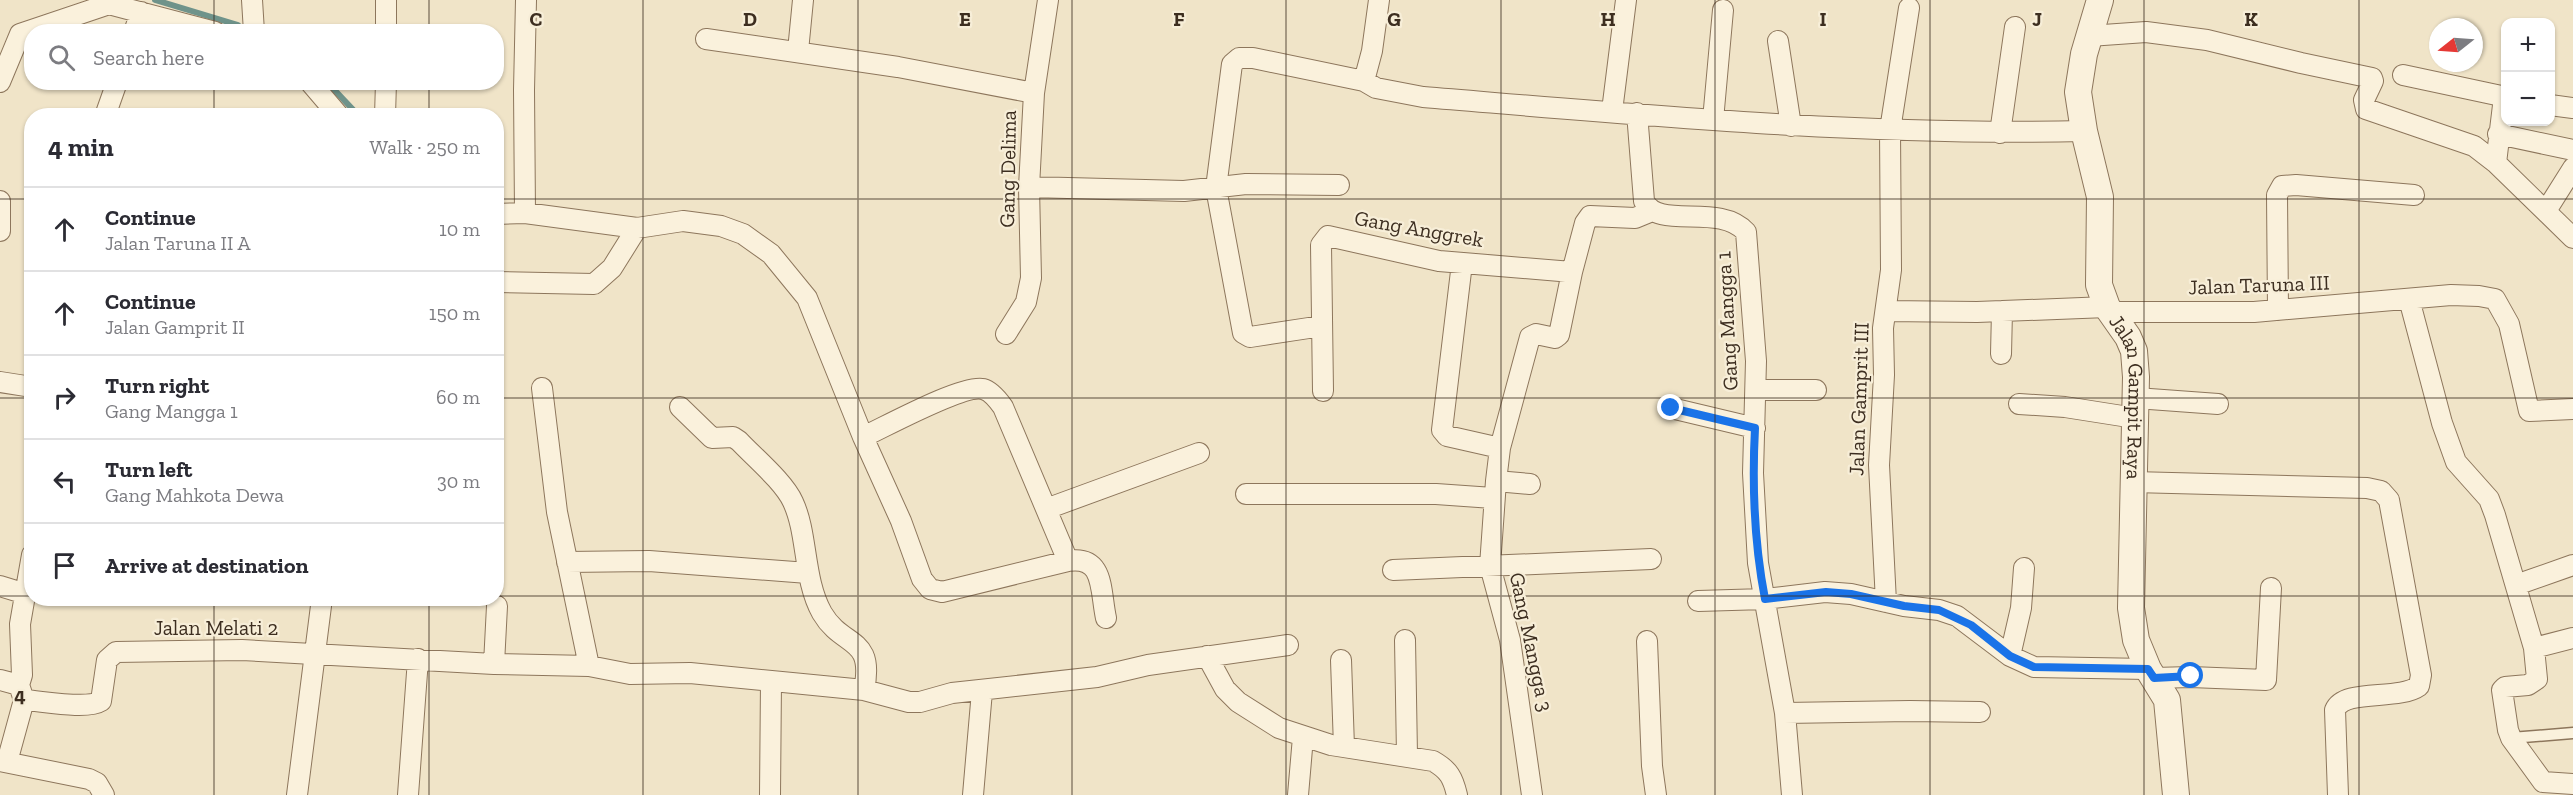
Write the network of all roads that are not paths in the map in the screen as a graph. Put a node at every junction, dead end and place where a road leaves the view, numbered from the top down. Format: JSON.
{"nodes":[{"id":1,"x":252,"y":0,"type":"edge"},
{"id":2,"x":386,"y":0,"type":"edge"},
{"id":3,"x":526,"y":0,"type":"edge"},
{"id":4,"x":803,"y":0,"type":"edge"},
{"id":5,"x":1048,"y":0,"type":"edge"},
{"id":6,"x":1379,"y":0,"type":"edge"},
{"id":7,"x":1626,"y":0,"type":"edge"},
{"id":8,"x":2100,"y":0,"type":"edge"},
{"id":9,"x":109,"y":2,"type":"edge"},
{"id":10,"x":1909,"y":8,"type":"dead end"},
{"id":11,"x":1723,"y":10,"type":"dead end"},
{"id":12,"x":141,"y":12,"type":"junction"},
{"id":13,"x":48,"y":24,"type":"edge"},
{"id":14,"x":137,"y":24,"type":"edge"},
{"id":15,"x":185,"y":24,"type":"edge"},
{"id":16,"x":254,"y":24,"type":"edge"},
{"id":17,"x":386,"y":24,"type":"edge"},
{"id":18,"x":2015,"y":27,"type":"dead end"},
{"id":19,"x":24,"y":33,"type":"edge"},
{"id":20,"x":2090,"y":36,"type":"junction"},
{"id":21,"x":706,"y":39,"type":"dead end"},
{"id":22,"x":1778,"y":41,"type":"dead end"},
{"id":23,"x":798,"y":51,"type":"junction"},
{"id":24,"x":2403,"y":75,"type":"dead end"},
{"id":25,"x":1364,"y":81,"type":"junction"},
{"id":26,"x":0,"y":82,"type":"edge"},
{"id":27,"x":114,"y":90,"type":"edge"},
{"id":28,"x":317,"y":90,"type":"edge"},
{"id":29,"x":386,"y":90,"type":"edge"},
{"id":30,"x":1034,"y":93,"type":"junction"},
{"id":31,"x":2501,"y":96,"type":"edge"},
{"id":32,"x":2555,"y":106,"type":"edge"},
{"id":33,"x":108,"y":108,"type":"edge"},
{"id":34,"x":332,"y":108,"type":"edge"},
{"id":35,"x":385,"y":108,"type":"edge"},
{"id":36,"x":2573,"y":108,"type":"edge"},
{"id":37,"x":1612,"y":111,"type":"junction"},
{"id":38,"x":1637,"y":113,"type":"junction"},
{"id":39,"x":2501,"y":118,"type":"edge"},
{"id":40,"x":1713,"y":120,"type":"junction"},
{"id":41,"x":1791,"y":126,"type":"junction"},
{"id":42,"x":1890,"y":130,"type":"junction"},
{"id":43,"x":2084,"y":131,"type":"junction"},
{"id":44,"x":2000,"y":133,"type":"junction"},
{"id":45,"x":2498,"y":134,"type":"junction"},
{"id":46,"x":2573,"y":150,"type":"edge"},
{"id":47,"x":2496,"y":163,"type":"junction"},
{"id":48,"x":2573,"y":168,"type":"edge"},
{"id":49,"x":1339,"y":185,"type":"dead end"},
{"id":50,"x":1029,"y":187,"type":"junction"},
{"id":51,"x":1216,"y":188,"type":"junction"},
{"id":52,"x":2414,"y":195,"type":"dead end"},
{"id":53,"x":0,"y":201,"type":"edge"},
{"id":54,"x":1652,"y":211,"type":"junction"},
{"id":55,"x":2546,"y":211,"type":"junction"},
{"id":56,"x":525,"y":213,"type":"junction"},
{"id":57,"x":504,"y":214,"type":"edge"},
{"id":58,"x":637,"y":228,"type":"junction"},
{"id":59,"x":0,"y":231,"type":"edge"},
{"id":60,"x":2573,"y":238,"type":"edge"},
{"id":61,"x":1462,"y":263,"type":"junction"},
{"id":62,"x":1572,"y":272,"type":"junction"},
{"id":63,"x":504,"y":282,"type":"edge"},
{"id":64,"x":2409,"y":299,"type":"junction"},
{"id":65,"x":2109,"y":310,"type":"junction"},
{"id":66,"x":2278,"y":310,"type":"junction"},
{"id":67,"x":1886,"y":311,"type":"junction"},
{"id":68,"x":2002,"y":311,"type":"junction"},
{"id":69,"x":1322,"y":326,"type":"junction"},
{"id":70,"x":1006,"y":334,"type":"dead end"},
{"id":71,"x":2001,"y":354,"type":"dead end"},
{"id":72,"x":0,"y":382,"type":"edge"},
{"id":73,"x":24,"y":386,"type":"edge"},
{"id":74,"x":542,"y":388,"type":"dead end"},
{"id":75,"x":1756,"y":390,"type":"junction"},
{"id":76,"x":1816,"y":390,"type":"dead end"},
{"id":77,"x":1323,"y":392,"type":"dead end"},
{"id":78,"x":2019,"y":404,"type":"dead end"},
{"id":79,"x":2218,"y":405,"type":"dead end"},
{"id":80,"x":680,"y":407,"type":"dead end"},
{"id":81,"x":1671,"y":408,"type":"dead end"},
{"id":82,"x":2135,"y":408,"type":"junction"},
{"id":83,"x":2573,"y":409,"type":"edge"},
{"id":84,"x":1755,"y":428,"type":"junction"},
{"id":85,"x":863,"y":437,"type":"junction"},
{"id":86,"x":1500,"y":448,"type":"junction"},
{"id":87,"x":1199,"y":453,"type":"dead end"},
{"id":88,"x":2133,"y":482,"type":"junction"},
{"id":89,"x":1530,"y":484,"type":"dead end"},
{"id":90,"x":1495,"y":489,"type":"junction"},
{"id":91,"x":1246,"y":494,"type":"dead end"},
{"id":92,"x":1046,"y":508,"type":"junction"},
{"id":93,"x":1651,"y":559,"type":"dead end"},
{"id":94,"x":1068,"y":561,"type":"junction"},
{"id":95,"x":567,"y":562,"type":"junction"},
{"id":96,"x":2573,"y":565,"type":"edge"},
{"id":97,"x":1490,"y":566,"type":"junction"},
{"id":98,"x":2024,"y":568,"type":"dead end"},
{"id":99,"x":1393,"y":570,"type":"dead end"},
{"id":100,"x":808,"y":573,"type":"junction"},
{"id":101,"x":2516,"y":585,"type":"junction"},
{"id":102,"x":0,"y":586,"type":"edge"},
{"id":103,"x":2271,"y":588,"type":"dead end"},
{"id":104,"x":24,"y":593,"type":"edge"},
{"id":105,"x":1765,"y":599,"type":"junction"},
{"id":106,"x":1698,"y":601,"type":"dead end"},
{"id":107,"x":1886,"y":602,"type":"junction"},
{"id":108,"x":24,"y":604,"type":"edge"},
{"id":109,"x":321,"y":606,"type":"edge"},
{"id":110,"x":497,"y":606,"type":"dead end"},
{"id":111,"x":1106,"y":618,"type":"dead end"},
{"id":112,"x":2573,"y":638,"type":"edge"},
{"id":113,"x":1405,"y":640,"type":"dead end"},
{"id":114,"x":1647,"y":641,"type":"dead end"},
{"id":115,"x":1288,"y":645,"type":"dead end"},
{"id":116,"x":2534,"y":648,"type":"junction"},
{"id":117,"x":316,"y":653,"type":"junction"},
{"id":118,"x":1207,"y":656,"type":"junction"},
{"id":119,"x":2010,"y":656,"type":"junction"},
{"id":120,"x":418,"y":659,"type":"junction"},
{"id":121,"x":1341,"y":660,"type":"dead end"},
{"id":122,"x":494,"y":664,"type":"junction"},
{"id":123,"x":589,"y":666,"type":"junction"},
{"id":124,"x":2151,"y":674,"type":"junction"},
{"id":125,"x":0,"y":680,"type":"edge"},
{"id":126,"x":771,"y":681,"type":"junction"},
{"id":127,"x":864,"y":690,"type":"junction"},
{"id":128,"x":982,"y":691,"type":"junction"},
{"id":129,"x":22,"y":692,"type":"junction"},
{"id":130,"x":1980,"y":712,"type":"dead end"},
{"id":131,"x":1785,"y":713,"type":"junction"},
{"id":132,"x":2573,"y":733,"type":"edge"},
{"id":133,"x":1303,"y":737,"type":"junction"},
{"id":134,"x":2511,"y":738,"type":"junction"},
{"id":135,"x":1344,"y":747,"type":"junction"},
{"id":136,"x":1407,"y":755,"type":"junction"},
{"id":137,"x":3,"y":762,"type":"edge"},
{"id":138,"x":2573,"y":784,"type":"edge"},
{"id":139,"x":104,"y":795,"type":"edge"},
{"id":140,"x":297,"y":795,"type":"edge"},
{"id":141,"x":408,"y":795,"type":"edge"},
{"id":142,"x":770,"y":795,"type":"edge"},
{"id":143,"x":973,"y":795,"type":"edge"},
{"id":144,"x":1298,"y":795,"type":"edge"},
{"id":145,"x":1456,"y":795,"type":"edge"},
{"id":146,"x":1532,"y":795,"type":"edge"},
{"id":147,"x":1656,"y":795,"type":"edge"},
{"id":148,"x":1792,"y":795,"type":"edge"},
{"id":149,"x":2176,"y":795,"type":"edge"},
{"id":150,"x":2338,"y":795,"type":"edge"}],
"edges":[{"from":1,"to":16,"type":"street"},
{"from":2,"to":17,"type":"street"},
{"from":3,"to":56,"type":"street"},
{"from":4,"to":23,"type":"street"},
{"from":5,"to":30,"type":"street","name":"Gang Delima"},
{"from":6,"to":25,"type":"street"},
{"from":7,"to":37,"type":"street"},
{"from":8,"to":20,"type":"street","name":"Jalan Gampit Raya"},
{"from":9,"to":12,"type":"street"},
{"from":9,"to":13,"type":"street"},
{"from":10,"to":42,"type":"street"},
{"from":11,"to":40,"type":"street"},
{"from":12,"to":14,"type":"street"},
{"from":12,"to":15,"type":"street"},
{"from":18,"to":44,"type":"street"},
{"from":19,"to":26,"type":"street"},
{"from":20,"to":43,"type":"street","name":"Jalan Gampit Raya"},
{"from":20,"to":47,"type":"street"},
{"from":21,"to":23,"type":"street"},
{"from":22,"to":41,"type":"street"},
{"from":23,"to":30,"type":"street"},
{"from":24,"to":31,"type":"street"},
{"from":25,"to":37,"type":"street"},
{"from":25,"to":51,"type":"street"},
{"from":27,"to":33,"type":"street"},
{"from":28,"to":34,"type":"street"},
{"from":29,"to":35,"type":"street"},
{"from":30,"to":50,"type":"street","name":"Gang Delima"},
{"from":32,"to":36,"type":"street"},
{"from":37,"to":38,"type":"street"},
{"from":38,"to":40,"type":"street"},
{"from":38,"to":54,"type":"street"},
{"from":39,"to":45,"type":"street"},
{"from":40,"to":41,"type":"street"},
{"from":41,"to":42,"type":"street"},
{"from":42,"to":44,"type":"street"},
{"from":42,"to":67,"type":"street"},
{"from":43,"to":44,"type":"street"},
{"from":43,"to":65,"type":"street","name":"Jalan Gampit Raya"},
{"from":45,"to":46,"type":"street"},
{"from":45,"to":47,"type":"street"},
{"from":47,"to":55,"type":"street"},
{"from":48,"to":55,"type":"street"},
{"from":49,"to":51,"type":"street"},
{"from":50,"to":51,"type":"street"},
{"from":50,"to":70,"type":"street","name":"Gang Delima"},
{"from":51,"to":69,"type":"street"},
{"from":52,"to":66,"type":"street"},
{"from":53,"to":59,"type":"street"},
{"from":54,"to":62,"type":"street"},
{"from":54,"to":75,"type":"street","name":"Gang Mangga 1"},
{"from":55,"to":60,"type":"street"},
{"from":56,"to":57,"type":"street"},
{"from":56,"to":58,"type":"street"},
{"from":58,"to":63,"type":"street"},
{"from":58,"to":85,"type":"street"},
{"from":61,"to":62,"type":"street","name":"Gang Anggrek"},
{"from":61,"to":69,"type":"street","name":"Gang Anggrek"},
{"from":61,"to":86,"type":"street"},
{"from":62,"to":86,"type":"street","name":"Gang Mangga 3"},
{"from":64,"to":66,"type":"street","name":"Jalan Taruna III"},
{"from":64,"to":83,"type":"street","name":"Jalan Taruna III"},
{"from":64,"to":101,"type":"street"},
{"from":65,"to":66,"type":"street","name":"Jalan Taruna III"},
{"from":65,"to":68,"type":"street","name":"Jalan Gamprit III"},
{"from":65,"to":82,"type":"street","name":"Jalan Gampit Raya"},
{"from":67,"to":68,"type":"street","name":"Jalan Gamprit III"},
{"from":67,"to":107,"type":"street","name":"Jalan Gamprit III"},
{"from":68,"to":71,"type":"street"},
{"from":69,"to":77,"type":"street","name":"Gang Anggrek"},
{"from":72,"to":73,"type":"street"},
{"from":74,"to":95,"type":"street"},
{"from":75,"to":76,"type":"street"},
{"from":75,"to":84,"type":"street","name":"Gang Mangga 1"},
{"from":78,"to":82,"type":"street"},
{"from":79,"to":82,"type":"street"},
{"from":80,"to":100,"type":"street"},
{"from":81,"to":84,"type":"street"},
{"from":82,"to":88,"type":"street","name":"Jalan Gampit Raya"},
{"from":84,"to":105,"type":"street","name":"Gang Mangga 1"},
{"from":85,"to":92,"type":"street"},
{"from":85,"to":94,"type":"street"},
{"from":86,"to":90,"type":"street","name":"Gang Mangga 3"},
{"from":87,"to":92,"type":"street"},
{"from":88,"to":124,"type":"street","name":"Jalan Gampit Raya"},
{"from":88,"to":150,"type":"street"},
{"from":89,"to":90,"type":"street"},
{"from":90,"to":91,"type":"street"},
{"from":90,"to":97,"type":"street","name":"Gang Mangga 3"},
{"from":92,"to":94,"type":"street"},
{"from":93,"to":97,"type":"street"},
{"from":94,"to":111,"type":"street"},
{"from":95,"to":100,"type":"street"},
{"from":95,"to":123,"type":"street"},
{"from":96,"to":101,"type":"street"},
{"from":97,"to":99,"type":"street"},
{"from":97,"to":146,"type":"street","name":"Gang Mangga 3"},
{"from":98,"to":119,"type":"street"},
{"from":100,"to":127,"type":"street"},
{"from":101,"to":116,"type":"street"},
{"from":102,"to":104,"type":"street"},
{"from":103,"to":124,"type":"street"},
{"from":105,"to":106,"type":"street"},
{"from":105,"to":107,"type":"street"},
{"from":105,"to":131,"type":"street","name":"Gang Mangga 1"},
{"from":107,"to":119,"type":"street"},
{"from":108,"to":129,"type":"street"},
{"from":109,"to":117,"type":"street"},
{"from":110,"to":122,"type":"street"},
{"from":112,"to":116,"type":"street"},
{"from":113,"to":136,"type":"street"},
{"from":114,"to":147,"type":"street"},
{"from":115,"to":118,"type":"street","name":"Jalan Melati 2"},
{"from":116,"to":134,"type":"street"},
{"from":117,"to":120,"type":"street","name":"Jalan Melati 2"},
{"from":117,"to":129,"type":"street","name":"Jalan Melati 2"},
{"from":117,"to":140,"type":"street"},
{"from":118,"to":128,"type":"street","name":"Jalan Melati 2"},
{"from":118,"to":133,"type":"street"},
{"from":119,"to":124,"type":"street"},
{"from":120,"to":122,"type":"street","name":"Jalan Melati 2"},
{"from":120,"to":141,"type":"street"},
{"from":121,"to":135,"type":"street"},
{"from":122,"to":123,"type":"street","name":"Jalan Melati 2"},
{"from":123,"to":126,"type":"street","name":"Jalan Melati 2"},
{"from":124,"to":149,"type":"street","name":"Jalan Gampit Raya"},
{"from":125,"to":129,"type":"street"},
{"from":126,"to":127,"type":"street","name":"Jalan Melati 2"},
{"from":126,"to":142,"type":"street"},
{"from":127,"to":128,"type":"street","name":"Jalan Melati 2"},
{"from":128,"to":143,"type":"street"},
{"from":129,"to":137,"type":"street"},
{"from":130,"to":131,"type":"street"},
{"from":131,"to":148,"type":"street","name":"Gang Mangga 1"},
{"from":132,"to":134,"type":"lane"},
{"from":133,"to":135,"type":"street"},
{"from":133,"to":144,"type":"street"},
{"from":134,"to":138,"type":"street"},
{"from":135,"to":136,"type":"street"},
{"from":136,"to":145,"type":"street"},
{"from":137,"to":139,"type":"street"}]}
